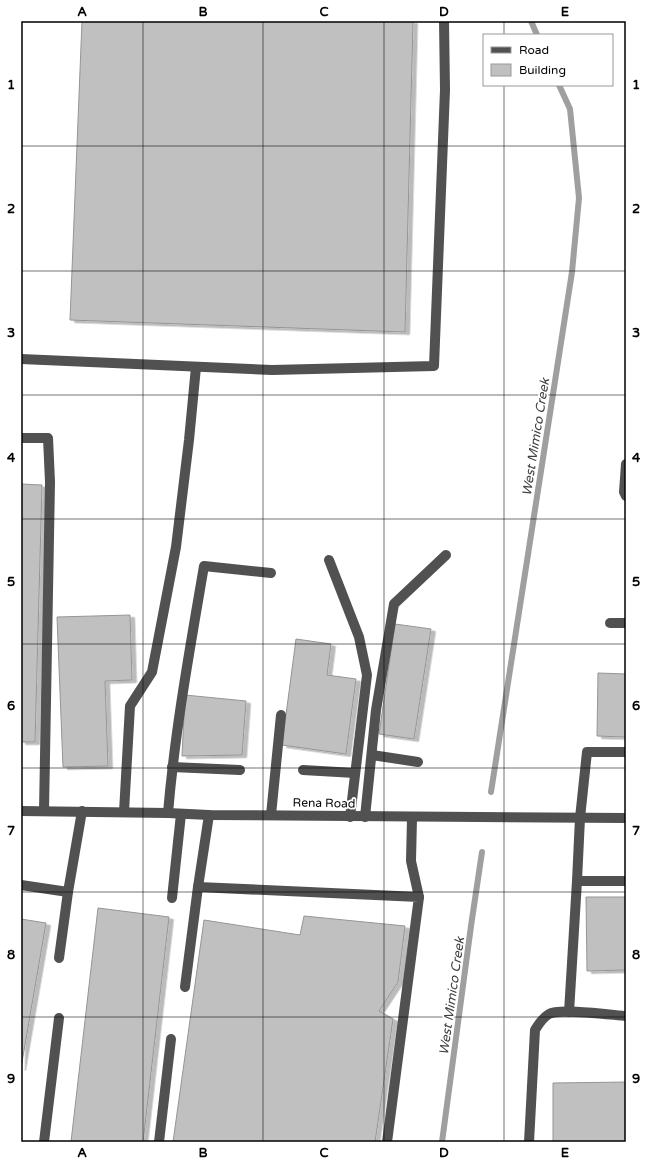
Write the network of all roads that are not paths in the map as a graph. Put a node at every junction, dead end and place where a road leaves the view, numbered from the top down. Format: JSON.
{"nodes":[{"id":1,"x":444,"y":21,"type":"edge"},
{"id":2,"x":21,"y":359,"type":"edge"},
{"id":3,"x":196,"y":367,"type":"junction"},
{"id":4,"x":21,"y":438,"type":"edge"},
{"id":5,"x":626,"y":464,"type":"edge"},
{"id":6,"x":626,"y":496,"type":"edge"},
{"id":7,"x":446,"y":555,"type":"dead end"},
{"id":8,"x":329,"y":560,"type":"dead end"},
{"id":9,"x":271,"y":573,"type":"dead end"},
{"id":10,"x":610,"y":623,"type":"dead end"},
{"id":11,"x":626,"y":623,"type":"edge"},
{"id":12,"x":280,"y":715,"type":"dead end"},
{"id":13,"x":626,"y":752,"type":"edge"},
{"id":14,"x":372,"y":754,"type":"junction"},
{"id":15,"x":418,"y":762,"type":"dead end"},
{"id":16,"x":172,"y":767,"type":"junction"},
{"id":17,"x":240,"y":770,"type":"dead end"},
{"id":18,"x":303,"y":770,"type":"dead end"},
{"id":19,"x":355,"y":773,"type":"junction"},
{"id":20,"x":21,"y":810,"type":"edge"},
{"id":21,"x":44,"y":811,"type":"junction"},
{"id":22,"x":82,"y":811,"type":"junction"},
{"id":23,"x":124,"y":812,"type":"junction"},
{"id":24,"x":168,"y":813,"type":"junction"},
{"id":25,"x":181,"y":814,"type":"junction"},
{"id":26,"x":209,"y":815,"type":"junction"},
{"id":27,"x":271,"y":815,"type":"junction"},
{"id":28,"x":350,"y":817,"type":"junction"},
{"id":29,"x":365,"y":817,"type":"junction"},
{"id":30,"x":412,"y":818,"type":"junction"},
{"id":31,"x":580,"y":818,"type":"junction"},
{"id":32,"x":626,"y":818,"type":"edge"},
{"id":33,"x":626,"y":881,"type":"edge"},
{"id":34,"x":577,"y":882,"type":"junction"},
{"id":35,"x":21,"y":885,"type":"edge"},
{"id":36,"x":198,"y":886,"type":"junction"},
{"id":37,"x":68,"y":892,"type":"junction"},
{"id":38,"x":419,"y":897,"type":"junction"},
{"id":39,"x":172,"y":898,"type":"dead end"},
{"id":40,"x":59,"y":958,"type":"dead end"},
{"id":41,"x":184,"y":987,"type":"dead end"},
{"id":42,"x":568,"y":1012,"type":"junction"},
{"id":43,"x":626,"y":1016,"type":"edge"},
{"id":44,"x":59,"y":1018,"type":"dead end"},
{"id":45,"x":171,"y":1040,"type":"dead end"},
{"id":46,"x":44,"y":1142,"type":"edge"},
{"id":47,"x":159,"y":1142,"type":"edge"},
{"id":48,"x":387,"y":1142,"type":"edge"},
{"id":49,"x":529,"y":1142,"type":"edge"}],
"edges":[{"from":1,"to":3,"type":"street"},
{"from":2,"to":3,"type":"street"},
{"from":3,"to":23,"type":"street"},
{"from":4,"to":21,"type":"street"},
{"from":5,"to":6,"type":"street"},
{"from":7,"to":14,"type":"street"},
{"from":8,"to":19,"type":"street"},
{"from":9,"to":16,"type":"street"},
{"from":10,"to":11,"type":"street"},
{"from":12,"to":27,"type":"street"},
{"from":13,"to":31,"type":"street"},
{"from":14,"to":15,"type":"street"},
{"from":14,"to":29,"type":"street"},
{"from":16,"to":17,"type":"street"},
{"from":16,"to":24,"type":"street"},
{"from":18,"to":19,"type":"street"},
{"from":19,"to":28,"type":"street"},
{"from":20,"to":21,"type":"street","name":"Rena Road"},
{"from":21,"to":22,"type":"street","name":"Rena Road"},
{"from":22,"to":23,"type":"street","name":"Rena Road"},
{"from":22,"to":37,"type":"street"},
{"from":23,"to":24,"type":"street","name":"Rena Road"},
{"from":24,"to":25,"type":"street","name":"Rena Road"},
{"from":25,"to":26,"type":"street","name":"Rena Road"},
{"from":25,"to":39,"type":"street"},
{"from":26,"to":27,"type":"street","name":"Rena Road"},
{"from":26,"to":36,"type":"street"},
{"from":27,"to":28,"type":"street","name":"Rena Road"},
{"from":28,"to":29,"type":"street","name":"Rena Road"},
{"from":29,"to":30,"type":"street","name":"Rena Road"},
{"from":30,"to":31,"type":"street","name":"Rena Road"},
{"from":30,"to":38,"type":"street"},
{"from":31,"to":32,"type":"street","name":"Rena Road"},
{"from":31,"to":34,"type":"street"},
{"from":33,"to":34,"type":"street"},
{"from":34,"to":42,"type":"street"},
{"from":35,"to":37,"type":"street"},
{"from":36,"to":38,"type":"street"},
{"from":36,"to":41,"type":"street"},
{"from":37,"to":40,"type":"street"},
{"from":38,"to":48,"type":"street"},
{"from":42,"to":43,"type":"street"},
{"from":42,"to":49,"type":"street"},
{"from":44,"to":46,"type":"street"},
{"from":45,"to":47,"type":"street"}]}
